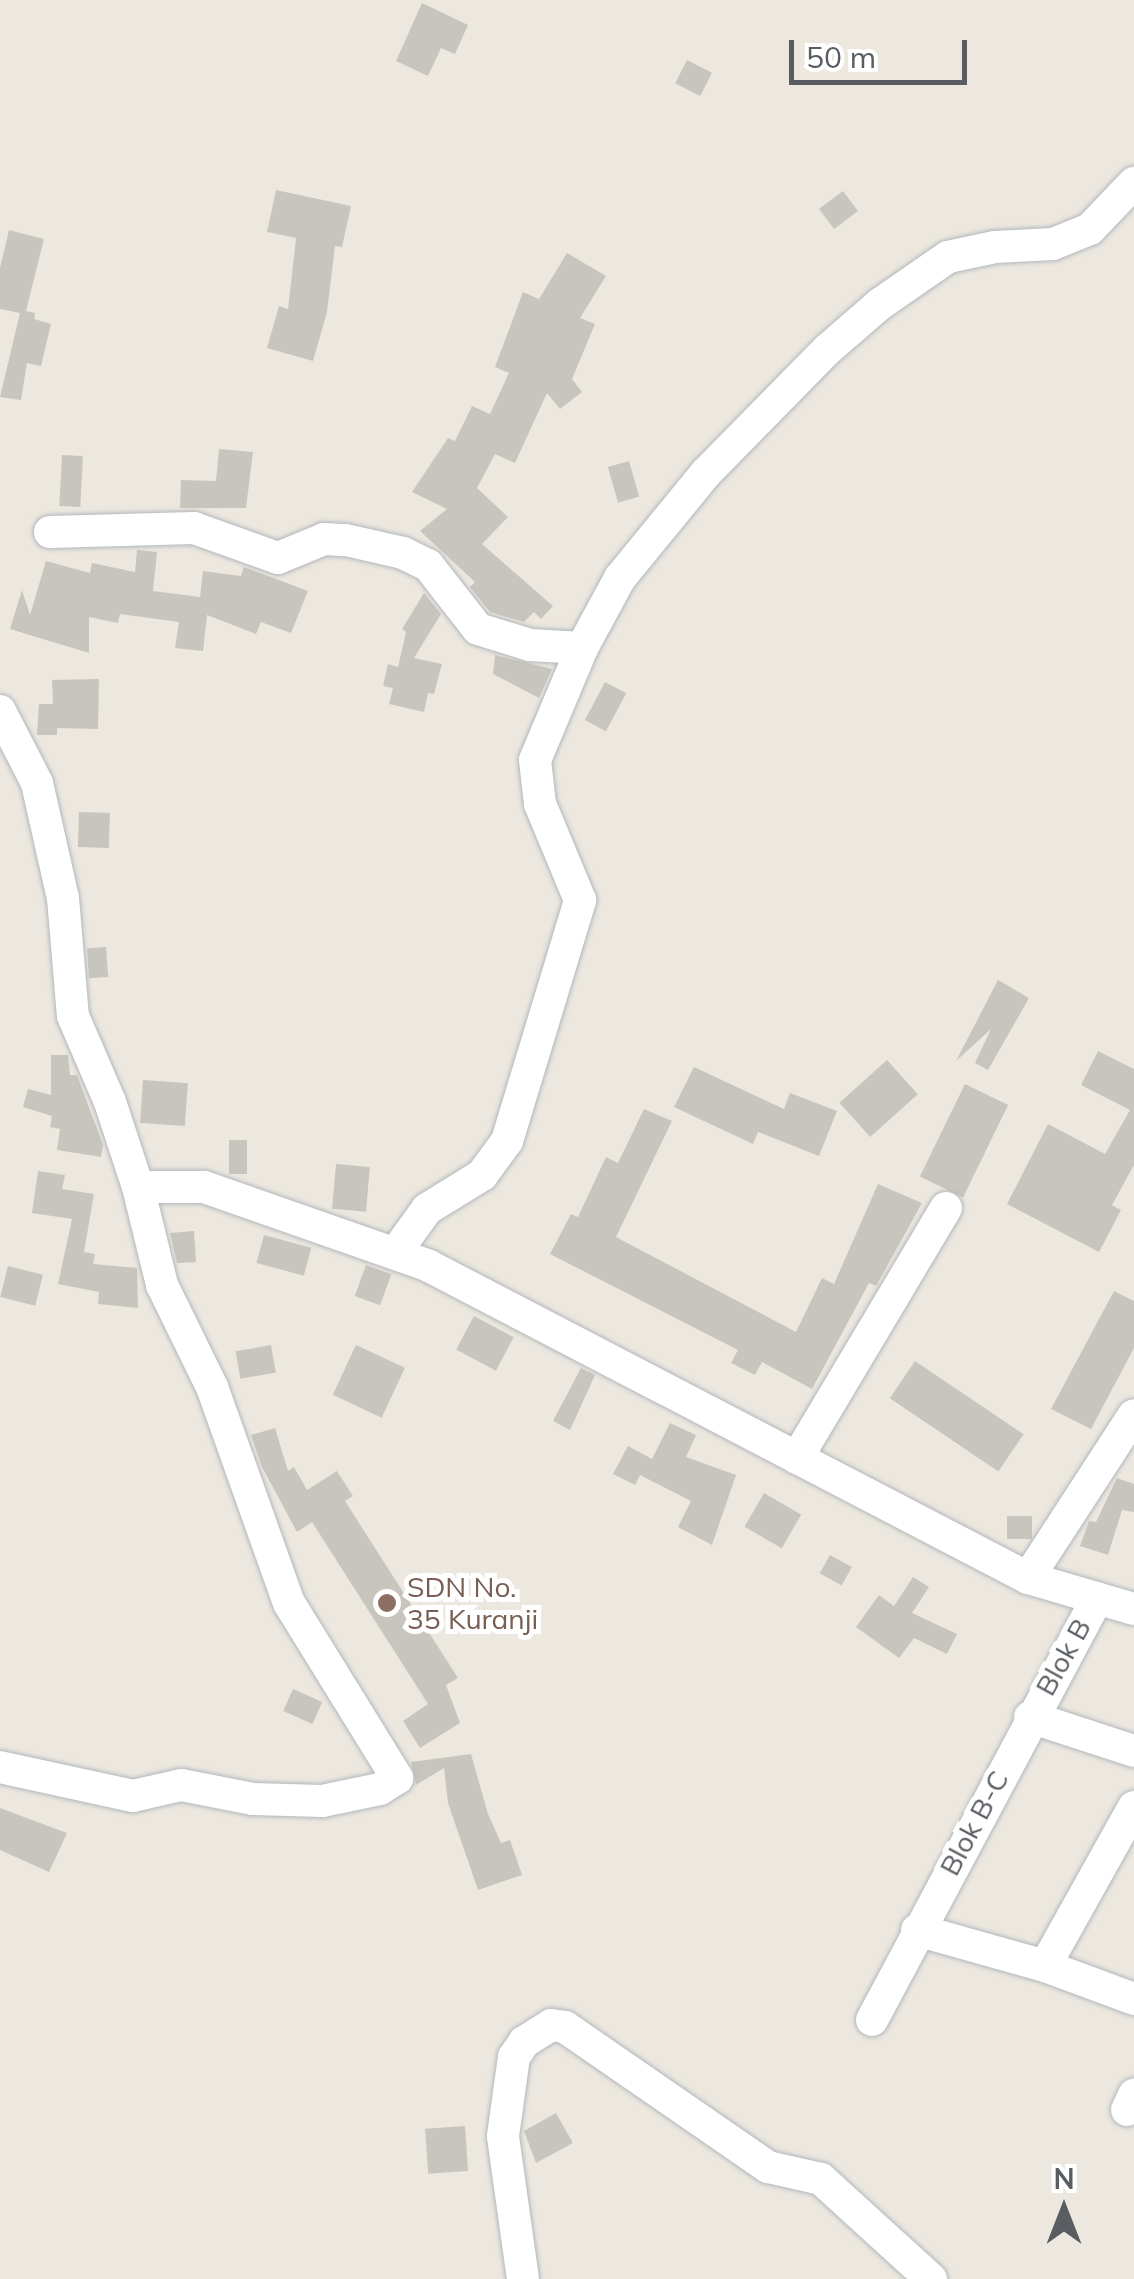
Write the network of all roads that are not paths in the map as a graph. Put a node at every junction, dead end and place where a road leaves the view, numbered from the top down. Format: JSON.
{"nodes":[{"id":1,"x":1134,"y":182,"type":"edge"},
{"id":2,"x":50,"y":532,"type":"dead end"},
{"id":3,"x":582,"y":648,"type":"junction"},
{"id":4,"x":0,"y":711,"type":"edge"},
{"id":5,"x":138,"y":1188,"type":"junction"},
{"id":6,"x":946,"y":1208,"type":"dead end"},
{"id":7,"x":396,"y":1252,"type":"junction"},
{"id":8,"x":1134,"y":1415,"type":"edge"},
{"id":9,"x":1122,"y":1456,"type":"edge"},
{"id":10,"x":798,"y":1458,"type":"junction"},
{"id":11,"x":1028,"y":1578,"type":"junction"},
{"id":12,"x":1096,"y":1598,"type":"junction"},
{"id":13,"x":1134,"y":1609,"type":"edge"},
{"id":14,"x":1030,"y":1717,"type":"junction"},
{"id":15,"x":1134,"y":1750,"type":"edge"},
{"id":16,"x":0,"y":1767,"type":"edge"},
{"id":17,"x":1134,"y":1807,"type":"edge"},
{"id":18,"x":917,"y":1930,"type":"junction"},
{"id":19,"x":1045,"y":1966,"type":"junction"},
{"id":20,"x":1134,"y":1999,"type":"edge"},
{"id":21,"x":872,"y":2020,"type":"dead end"},
{"id":22,"x":524,"y":2279,"type":"edge"},
{"id":23,"x":932,"y":2279,"type":"edge"}],
"edges":[{"from":1,"to":3,"type":"street"},
{"from":2,"to":3,"type":"street"},
{"from":3,"to":7,"type":"street"},
{"from":4,"to":5,"type":"street"},
{"from":5,"to":7,"type":"street"},
{"from":5,"to":16,"type":"street"},
{"from":6,"to":10,"type":"street"},
{"from":7,"to":10,"type":"street"},
{"from":8,"to":9,"type":"street"},
{"from":9,"to":11,"type":"street"},
{"from":10,"to":11,"type":"street"},
{"from":11,"to":12,"type":"street"},
{"from":12,"to":13,"type":"street"},
{"from":12,"to":14,"type":"street","name":"Blok B"},
{"from":14,"to":15,"type":"street"},
{"from":14,"to":18,"type":"street","name":"Blok B-C"},
{"from":17,"to":19,"type":"street"},
{"from":18,"to":19,"type":"street"},
{"from":18,"to":21,"type":"street"},
{"from":19,"to":20,"type":"street"},
{"from":22,"to":23,"type":"street"}]}
